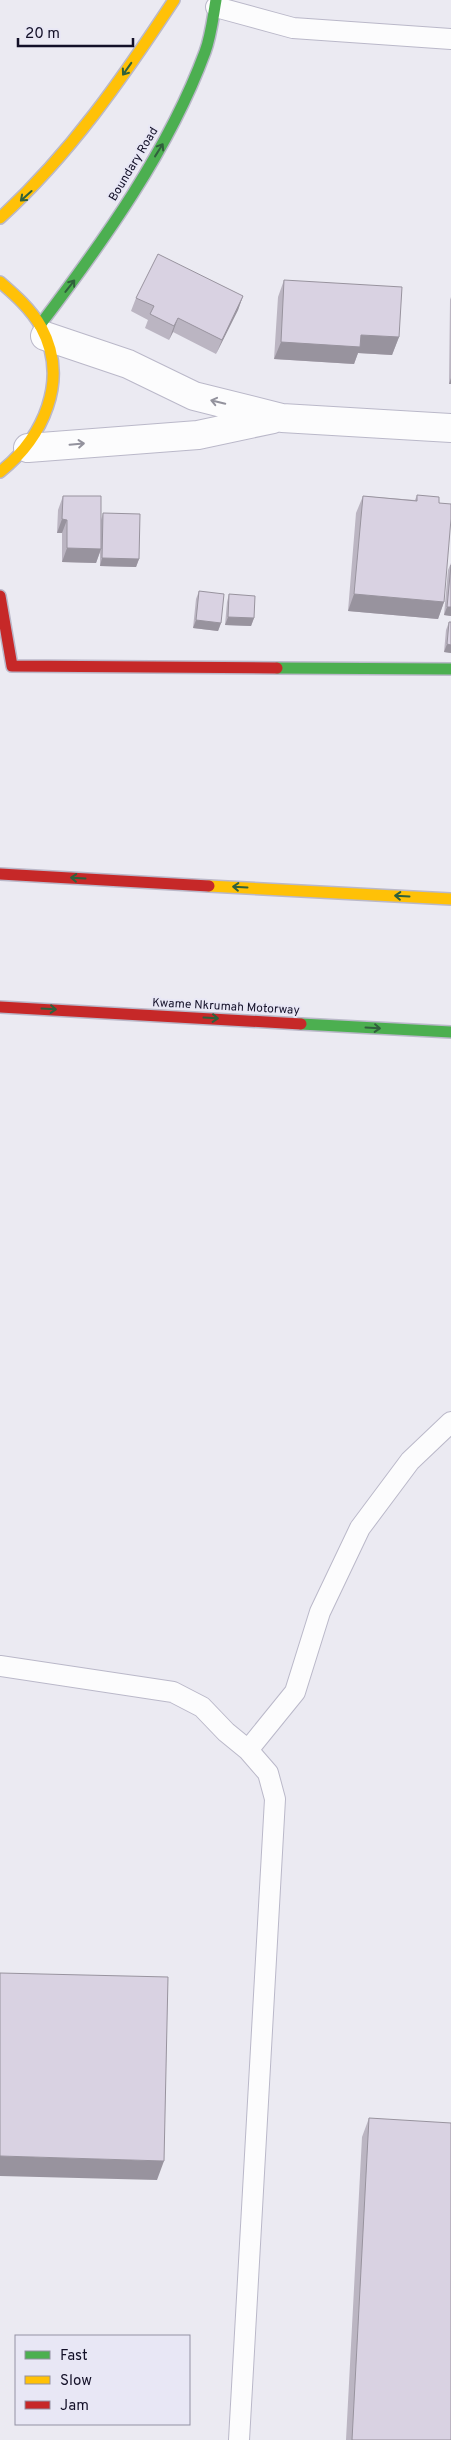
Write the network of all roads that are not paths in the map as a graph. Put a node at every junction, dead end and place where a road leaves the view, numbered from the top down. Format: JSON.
{"nodes":[{"id":1,"x":174,"y":0,"type":"edge"},
{"id":2,"x":216,"y":4,"type":"edge"},
{"id":3,"x":451,"y":39,"type":"edge"},
{"id":4,"x":0,"y":218,"type":"edge"},
{"id":5,"x":0,"y":282,"type":"edge"},
{"id":6,"x":43,"y":330,"type":"junction"},
{"id":7,"x":282,"y":418,"type":"junction"},
{"id":8,"x":451,"y":428,"type":"edge"},
{"id":9,"x":28,"y":448,"type":"junction"},
{"id":10,"x":0,"y":472,"type":"edge"},
{"id":11,"x":0,"y":596,"type":"edge"},
{"id":12,"x":451,"y":669,"type":"edge"},
{"id":13,"x":0,"y":874,"type":"edge"},
{"id":14,"x":451,"y":899,"type":"edge"},
{"id":15,"x":0,"y":1007,"type":"edge"},
{"id":16,"x":451,"y":1032,"type":"edge"},
{"id":17,"x":451,"y":1422,"type":"edge"},
{"id":18,"x":0,"y":1666,"type":"edge"},
{"id":19,"x":248,"y":1750,"type":"junction"},
{"id":20,"x":239,"y":2440,"type":"edge"}],
"edges":[{"from":1,"to":4,"type":"main road","one_way":true},
{"from":2,"to":3,"type":"lane"},
{"from":6,"to":2,"type":"main road","name":"Boundary Road","one_way":true},
{"from":5,"to":6,"type":"main road"},
{"from":7,"to":6,"type":"street","one_way":true},
{"from":6,"to":9,"type":"main road"},
{"from":7,"to":8,"type":"street"},
{"from":9,"to":7,"type":"street","one_way":true},
{"from":9,"to":10,"type":"main road"},
{"from":11,"to":12,"type":"main road"},
{"from":14,"to":13,"type":"main road","one_way":true},
{"from":15,"to":16,"type":"main road","name":"Kwame Nkrumah Motorway","one_way":true},
{"from":17,"to":19,"type":"lane"},
{"from":18,"to":19,"type":"lane"},
{"from":19,"to":20,"type":"lane"}]}
